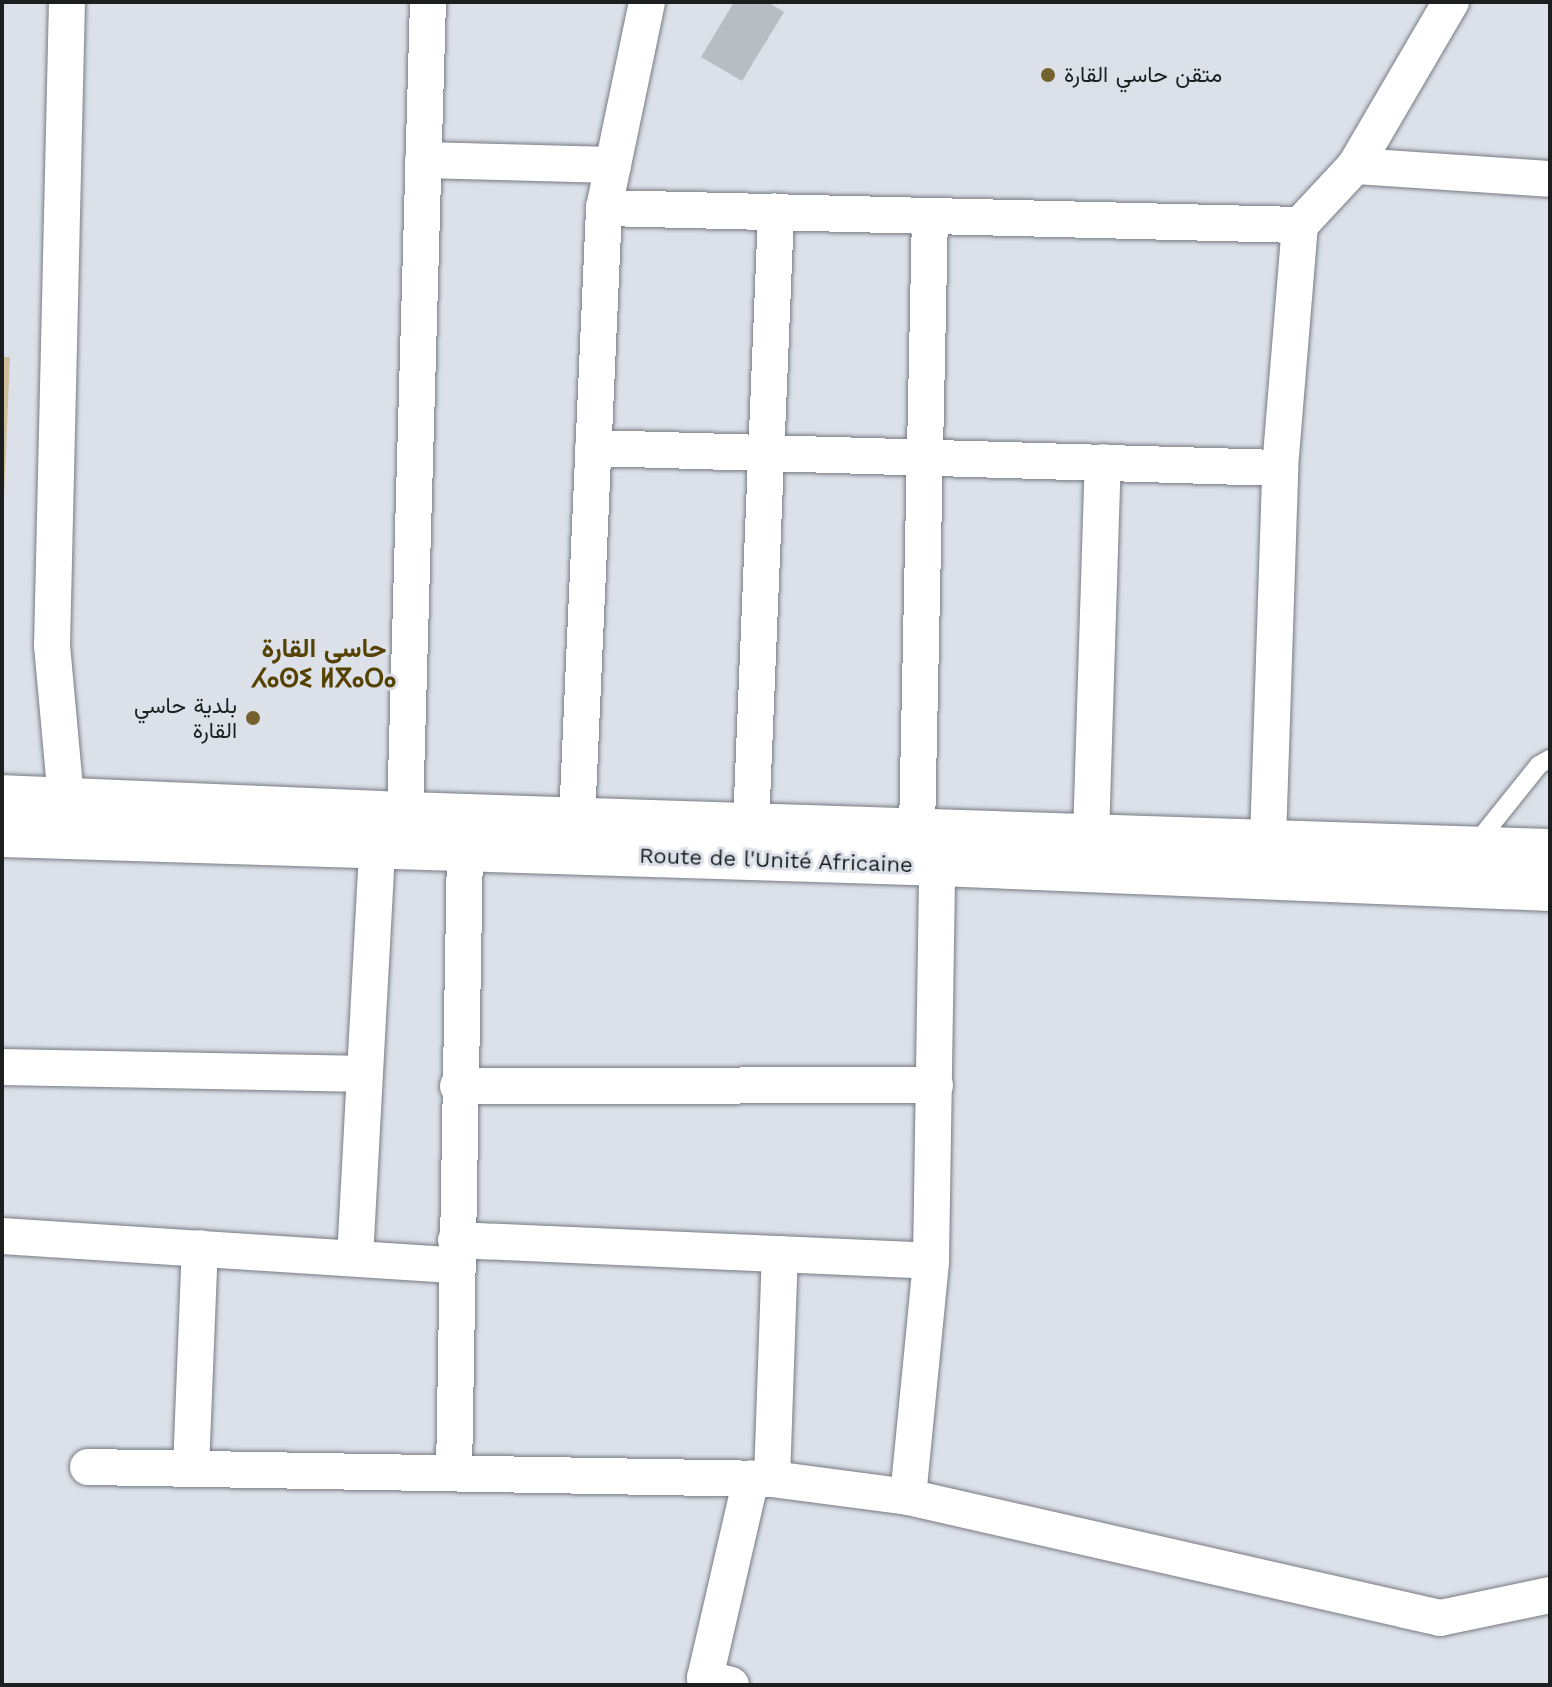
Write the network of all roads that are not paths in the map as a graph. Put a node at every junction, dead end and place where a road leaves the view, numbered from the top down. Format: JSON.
{"nodes":[{"id":1,"x":67,"y":2,"type":"edge"},
{"id":2,"x":428,"y":2,"type":"edge"},
{"id":3,"x":647,"y":2,"type":"edge"},
{"id":4,"x":1451,"y":2,"type":"edge"},
{"id":5,"x":423,"y":160,"type":"junction"},
{"id":6,"x":613,"y":165,"type":"junction"},
{"id":7,"x":1355,"y":166,"type":"junction"},
{"id":8,"x":1550,"y":179,"type":"edge"},
{"id":9,"x":604,"y":208,"type":"junction"},
{"id":10,"x":776,"y":212,"type":"junction"},
{"id":11,"x":930,"y":216,"type":"junction"},
{"id":12,"x":1300,"y":225,"type":"junction"},
{"id":13,"x":593,"y":448,"type":"junction"},
{"id":14,"x":767,"y":453,"type":"junction"},
{"id":15,"x":925,"y":457,"type":"junction"},
{"id":16,"x":1103,"y":462,"type":"junction"},
{"id":17,"x":1280,"y":468,"type":"junction"},
{"id":18,"x":1550,"y":759,"type":"edge"},
{"id":19,"x":2,"y":797,"type":"edge"},
{"id":20,"x":405,"y":814,"type":"junction"},
{"id":21,"x":65,"y":818,"type":"junction"},
{"id":22,"x":577,"y":820,"type":"junction"},
{"id":23,"x":751,"y":825,"type":"junction"},
{"id":24,"x":2,"y":835,"type":"edge"},
{"id":25,"x":1091,"y":836,"type":"junction"},
{"id":26,"x":927,"y":847,"type":"junction"},
{"id":27,"x":377,"y":848,"type":"junction"},
{"id":28,"x":1550,"y":851,"type":"edge"},
{"id":29,"x":465,"y":852,"type":"junction"},
{"id":30,"x":1268,"y":860,"type":"junction"},
{"id":31,"x":1466,"y":867,"type":"junction"},
{"id":32,"x":1550,"y":889,"type":"edge"},
{"id":33,"x":2,"y":1067,"type":"edge"},
{"id":34,"x":364,"y":1074,"type":"junction"},
{"id":35,"x":935,"y":1085,"type":"junction"},
{"id":36,"x":458,"y":1086,"type":"junction"},
{"id":37,"x":2,"y":1236,"type":"edge"},
{"id":38,"x":200,"y":1248,"type":"junction"},
{"id":39,"x":456,"y":1252,"type":"junction"},
{"id":40,"x":780,"y":1254,"type":"junction"},
{"id":41,"x":355,"y":1258,"type":"junction"},
{"id":42,"x":931,"y":1261,"type":"junction"},
{"id":43,"x":88,"y":1467,"type":"dead end"},
{"id":44,"x":191,"y":1468,"type":"junction"},
{"id":45,"x":454,"y":1473,"type":"junction"},
{"id":46,"x":761,"y":1478,"type":"junction"},
{"id":47,"x":908,"y":1497,"type":"junction"},
{"id":48,"x":1550,"y":1595,"type":"edge"},
{"id":49,"x":731,"y":1685,"type":"edge"}],
"edges":[{"from":1,"to":21,"type":"street"},
{"from":2,"to":5,"type":"street"},
{"from":3,"to":6,"type":"street"},
{"from":4,"to":7,"type":"street"},
{"from":5,"to":6,"type":"street"},
{"from":5,"to":20,"type":"street"},
{"from":6,"to":9,"type":"street"},
{"from":7,"to":8,"type":"street"},
{"from":7,"to":12,"type":"street"},
{"from":9,"to":10,"type":"street"},
{"from":9,"to":13,"type":"street"},
{"from":10,"to":11,"type":"street"},
{"from":10,"to":14,"type":"street"},
{"from":11,"to":12,"type":"street"},
{"from":11,"to":15,"type":"street"},
{"from":12,"to":17,"type":"street"},
{"from":13,"to":14,"type":"street"},
{"from":13,"to":22,"type":"street"},
{"from":14,"to":15,"type":"street"},
{"from":14,"to":23,"type":"street"},
{"from":15,"to":16,"type":"street"},
{"from":15,"to":26,"type":"street"},
{"from":16,"to":17,"type":"street"},
{"from":16,"to":25,"type":"street"},
{"from":17,"to":30,"type":"street"},
{"from":18,"to":31,"type":"lane"},
{"from":19,"to":21,"type":"main road","name":"Route de l'Unité Africaine"},
{"from":20,"to":21,"type":"main road","name":"Route de l'Unité Africaine"},
{"from":20,"to":22,"type":"main road","name":"Route de l'Unité Africaine"},
{"from":21,"to":24,"type":"main road","name":"Route de l'Unité Africaine"},
{"from":21,"to":27,"type":"main road","name":"Route de l'Unité Africaine"},
{"from":22,"to":23,"type":"main road","name":"Route de l'Unité Africaine"},
{"from":23,"to":26,"type":"main road","name":"Route de l'Unité Africaine"},
{"from":25,"to":26,"type":"main road","name":"Route de l'Unité Africaine"},
{"from":25,"to":30,"type":"main road","name":"Route de l'Unité Africaine"},
{"from":26,"to":29,"type":"main road","name":"Route de l'Unité Africaine"},
{"from":26,"to":30,"type":"main road","name":"Route de l'Unité Africaine"},
{"from":26,"to":35,"type":"street"},
{"from":27,"to":29,"type":"main road","name":"Route de l'Unité Africaine"},
{"from":27,"to":34,"type":"street"},
{"from":28,"to":31,"type":"main road","name":"Route de l'Unité Africaine"},
{"from":29,"to":36,"type":"street"},
{"from":30,"to":31,"type":"main road","name":"Route de l'Unité Africaine"},
{"from":31,"to":32,"type":"main road","name":"Route de l'Unité Africaine"},
{"from":33,"to":34,"type":"street"},
{"from":34,"to":41,"type":"street"},
{"from":35,"to":36,"type":"street"},
{"from":35,"to":42,"type":"street"},
{"from":36,"to":39,"type":"street"},
{"from":37,"to":38,"type":"street"},
{"from":38,"to":41,"type":"street"},
{"from":38,"to":44,"type":"street"},
{"from":39,"to":40,"type":"street"},
{"from":39,"to":41,"type":"street"},
{"from":39,"to":45,"type":"street"},
{"from":40,"to":42,"type":"street"},
{"from":40,"to":46,"type":"street"},
{"from":42,"to":47,"type":"street"},
{"from":43,"to":44,"type":"street"},
{"from":44,"to":45,"type":"street"},
{"from":45,"to":46,"type":"street"},
{"from":46,"to":47,"type":"street"},
{"from":46,"to":49,"type":"street"},
{"from":47,"to":48,"type":"street"}]}
